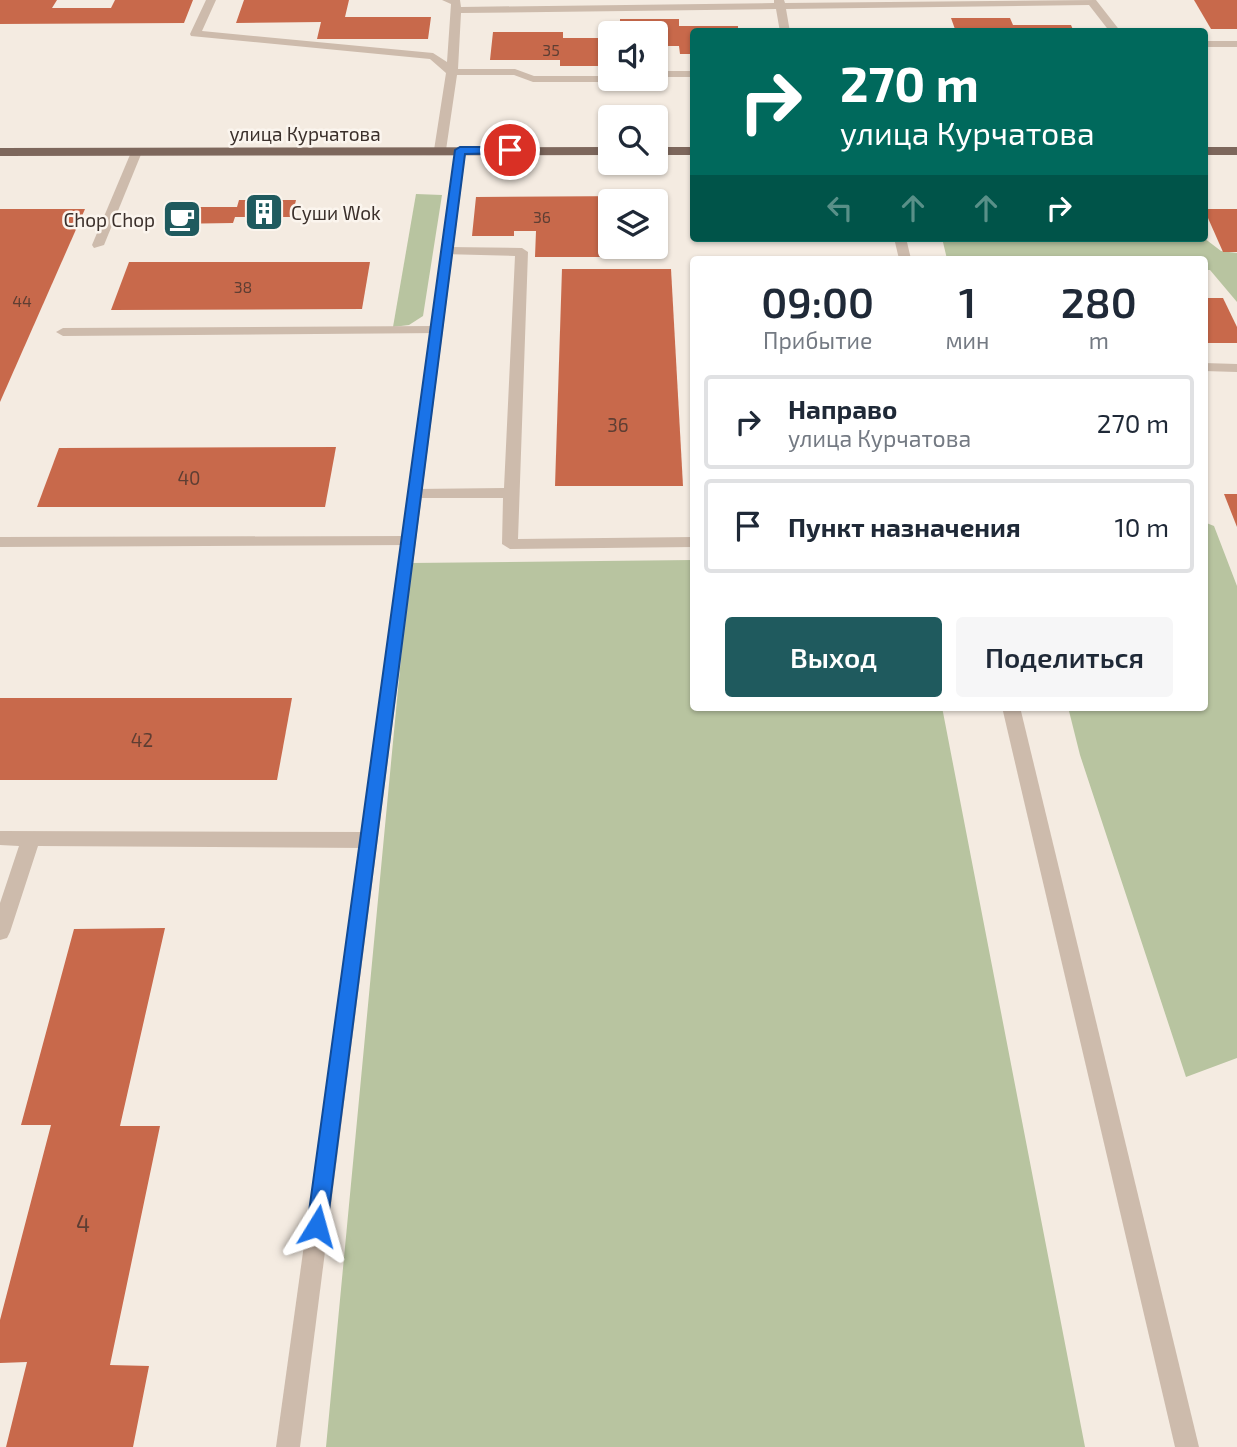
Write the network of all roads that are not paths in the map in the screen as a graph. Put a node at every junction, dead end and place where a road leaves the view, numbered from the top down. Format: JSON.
{"nodes":[{"id":1,"x":211,"y":0,"type":"edge"},
{"id":2,"x":447,"y":0,"type":"edge"},
{"id":3,"x":1095,"y":1,"type":"edge"},
{"id":4,"x":930,"y":3,"type":"edge"},
{"id":5,"x":780,"y":4,"type":"edge"},
{"id":6,"x":481,"y":5,"type":"edge"},
{"id":7,"x":505,"y":5,"type":"edge"},
{"id":8,"x":455,"y":10,"type":"junction"},
{"id":9,"x":784,"y":28,"type":"edge"},
{"id":10,"x":1113,"y":28,"type":"edge"},
{"id":11,"x":1208,"y":44,"type":"edge"},
{"id":12,"x":1237,"y":44,"type":"edge"},
{"id":13,"x":452,"y":72,"type":"junction"},
{"id":14,"x":668,"y":74,"type":"edge"},
{"id":15,"x":690,"y":74,"type":"edge"},
{"id":16,"x":598,"y":79,"type":"edge"},
{"id":17,"x":440,"y":150,"type":"junction"},
{"id":18,"x":460,"y":150,"type":"junction"},
{"id":19,"x":598,"y":150,"type":"edge"},
{"id":20,"x":668,"y":150,"type":"edge"},
{"id":21,"x":1208,"y":150,"type":"edge"},
{"id":22,"x":1237,"y":150,"type":"edge"},
{"id":23,"x":690,"y":151,"type":"edge"},
{"id":24,"x":0,"y":152,"type":"edge"},
{"id":25,"x":136,"y":152,"type":"junction"},
{"id":26,"x":98,"y":245,"type":"dead end"},
{"id":27,"x":447,"y":251,"type":"junction"},
{"id":28,"x":436,"y":330,"type":"junction"},
{"id":29,"x":63,"y":332,"type":"dead end"},
{"id":30,"x":1208,"y":367,"type":"edge"},
{"id":31,"x":1237,"y":368,"type":"edge"},
{"id":32,"x":511,"y":492,"type":"junction"},
{"id":33,"x":415,"y":494,"type":"junction"},
{"id":34,"x":408,"y":541,"type":"junction"},
{"id":35,"x":0,"y":542,"type":"edge"},
{"id":36,"x":690,"y":542,"type":"edge"},
{"id":37,"x":1012,"y":711,"type":"edge"},
{"id":38,"x":0,"y":838,"type":"edge"},
{"id":39,"x":32,"y":838,"type":"junction"},
{"id":40,"x":368,"y":840,"type":"junction"},
{"id":41,"x":0,"y":932,"type":"edge"},
{"id":42,"x":288,"y":1447,"type":"edge"},
{"id":43,"x":1187,"y":1447,"type":"edge"}],
"edges":[{"from":1,"to":13,"type":"street"},
{"from":2,"to":8,"type":"street"},
{"from":3,"to":4,"type":"street"},
{"from":3,"to":10,"type":"street"},
{"from":4,"to":5,"type":"street"},
{"from":5,"to":7,"type":"street"},
{"from":5,"to":9,"type":"street"},
{"from":6,"to":7,"type":"street"},
{"from":6,"to":8,"type":"street"},
{"from":8,"to":13,"type":"street"},
{"from":11,"to":12,"type":"street"},
{"from":13,"to":16,"type":"street"},
{"from":13,"to":17,"type":"street"},
{"from":14,"to":15,"type":"street"},
{"from":17,"to":18,"type":"main road","name":"улица Курчатова"},
{"from":17,"to":25,"type":"main road","name":"улица Курчатова"},
{"from":18,"to":19,"type":"main road","name":"улица Курчатова"},
{"from":18,"to":27,"type":"street"},
{"from":20,"to":23,"type":"main road"},
{"from":21,"to":22,"type":"main road"},
{"from":24,"to":25,"type":"main road","name":"улица Курчатова"},
{"from":25,"to":26,"type":"street"},
{"from":27,"to":28,"type":"street"},
{"from":27,"to":32,"type":"street"},
{"from":28,"to":29,"type":"street"},
{"from":28,"to":33,"type":"street"},
{"from":30,"to":31,"type":"street"},
{"from":32,"to":33,"type":"street"},
{"from":32,"to":36,"type":"street"},
{"from":33,"to":34,"type":"street"},
{"from":34,"to":35,"type":"street"},
{"from":34,"to":40,"type":"street"},
{"from":37,"to":43,"type":"street"},
{"from":38,"to":39,"type":"street"},
{"from":39,"to":40,"type":"street"},
{"from":39,"to":41,"type":"street"},
{"from":40,"to":42,"type":"street"}]}
